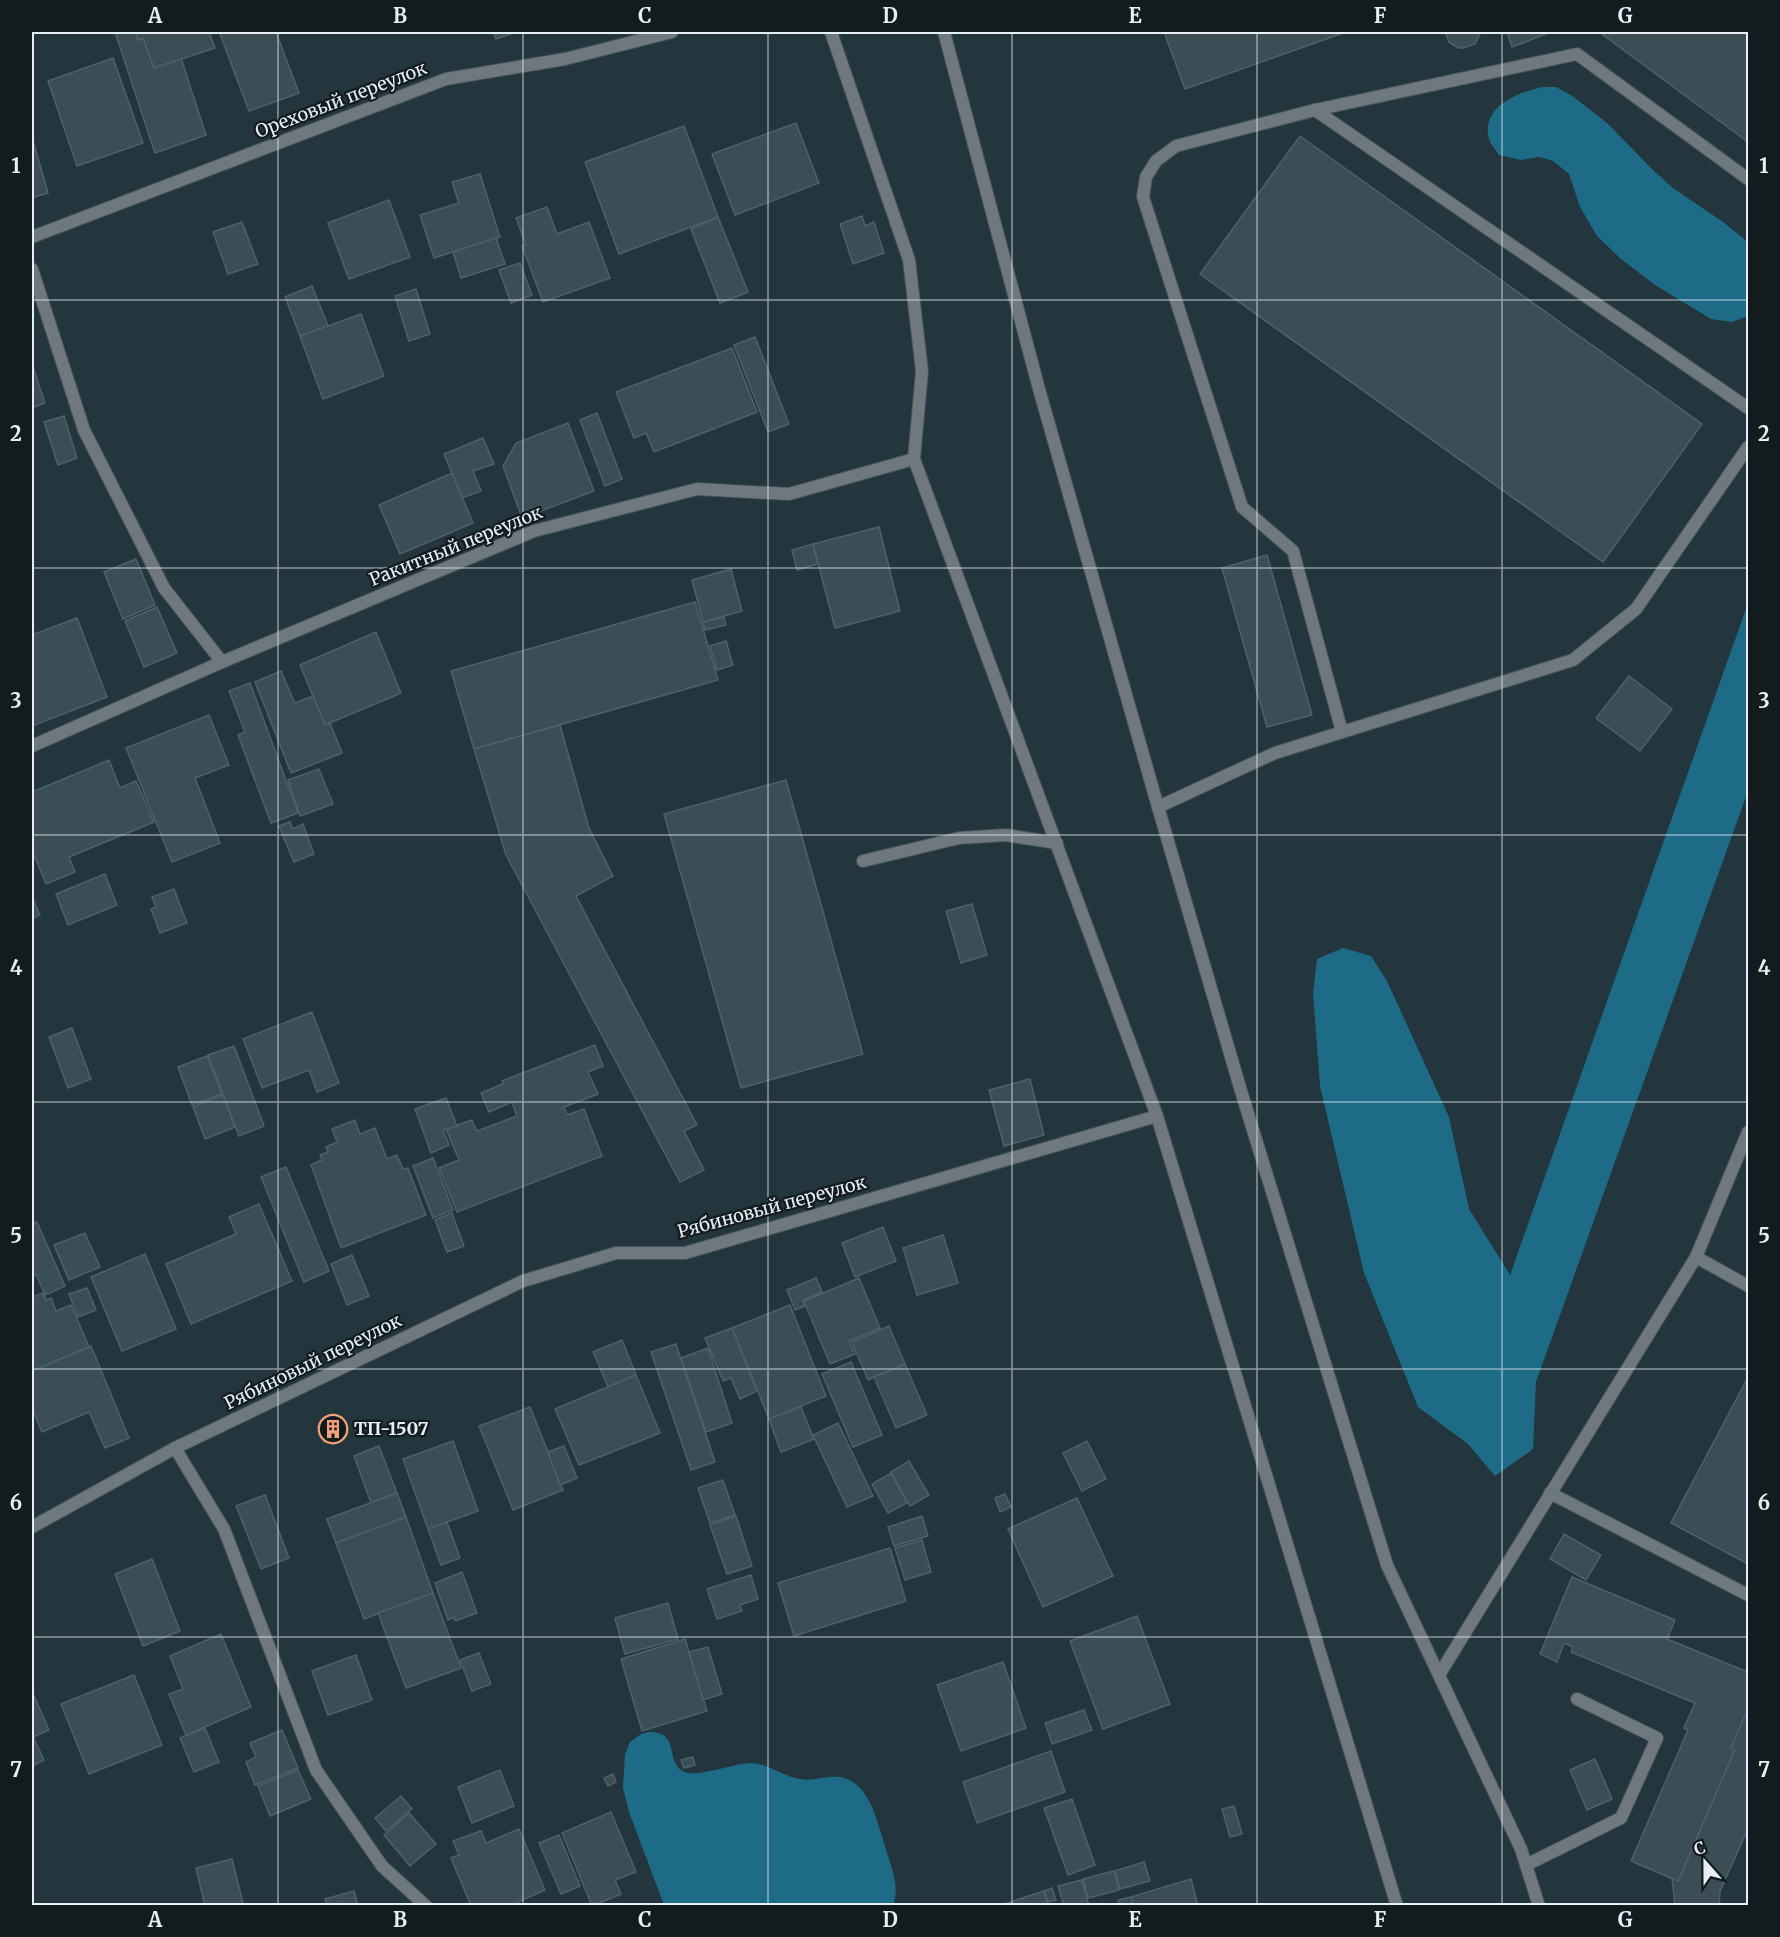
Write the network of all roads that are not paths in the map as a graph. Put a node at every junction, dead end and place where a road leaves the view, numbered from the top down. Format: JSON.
{"nodes":[{"id":1,"x":672,"y":32,"type":"edge"},
{"id":2,"x":831,"y":32,"type":"edge"},
{"id":3,"x":944,"y":32,"type":"edge"},
{"id":4,"x":1315,"y":110,"type":"junction"},
{"id":5,"x":1749,"y":179,"type":"edge"},
{"id":6,"x":32,"y":237,"type":"edge"},
{"id":7,"x":32,"y":269,"type":"edge"},
{"id":8,"x":1749,"y":408,"type":"edge"},
{"id":9,"x":1749,"y":447,"type":"edge"},
{"id":10,"x":914,"y":459,"type":"junction"},
{"id":11,"x":222,"y":662,"type":"junction"},
{"id":12,"x":1342,"y":732,"type":"junction"},
{"id":13,"x":32,"y":746,"type":"edge"},
{"id":14,"x":1158,"y":807,"type":"junction"},
{"id":15,"x":1057,"y":843,"type":"junction"},
{"id":16,"x":863,"y":861,"type":"dead end"},
{"id":17,"x":1157,"y":1116,"type":"junction"},
{"id":18,"x":1749,"y":1132,"type":"edge"},
{"id":19,"x":1696,"y":1257,"type":"junction"},
{"id":20,"x":1749,"y":1286,"type":"edge"},
{"id":21,"x":175,"y":1448,"type":"junction"},
{"id":22,"x":1550,"y":1493,"type":"junction"},
{"id":23,"x":32,"y":1527,"type":"edge"},
{"id":24,"x":1749,"y":1595,"type":"edge"},
{"id":25,"x":1439,"y":1675,"type":"junction"},
{"id":26,"x":1577,"y":1699,"type":"dead end"},
{"id":27,"x":1526,"y":1865,"type":"junction"},
{"id":28,"x":426,"y":1905,"type":"edge"},
{"id":29,"x":1397,"y":1905,"type":"edge"},
{"id":30,"x":1539,"y":1905,"type":"edge"}],
"edges":[{"from":1,"to":6,"type":"street","name":"Ореховый переулок"},
{"from":2,"to":10,"type":"street"},
{"from":3,"to":14,"type":"street"},
{"from":4,"to":5,"type":"street"},
{"from":4,"to":8,"type":"street"},
{"from":4,"to":12,"type":"street"},
{"from":7,"to":11,"type":"street"},
{"from":9,"to":12,"type":"street"},
{"from":10,"to":11,"type":"street","name":"Ракитный переулок"},
{"from":10,"to":15,"type":"street"},
{"from":11,"to":13,"type":"street","name":"Ракитный переулок"},
{"from":12,"to":14,"type":"street"},
{"from":14,"to":25,"type":"street"},
{"from":15,"to":16,"type":"street"},
{"from":15,"to":17,"type":"street"},
{"from":17,"to":21,"type":"street","name":"Рябиновый переулок"},
{"from":17,"to":29,"type":"street"},
{"from":18,"to":19,"type":"street"},
{"from":19,"to":20,"type":"street"},
{"from":19,"to":22,"type":"street"},
{"from":21,"to":23,"type":"street","name":"Рябиновый переулок"},
{"from":21,"to":28,"type":"street"},
{"from":22,"to":24,"type":"street"},
{"from":22,"to":25,"type":"street"},
{"from":25,"to":27,"type":"street"},
{"from":26,"to":27,"type":"street"},
{"from":27,"to":30,"type":"street"}]}
